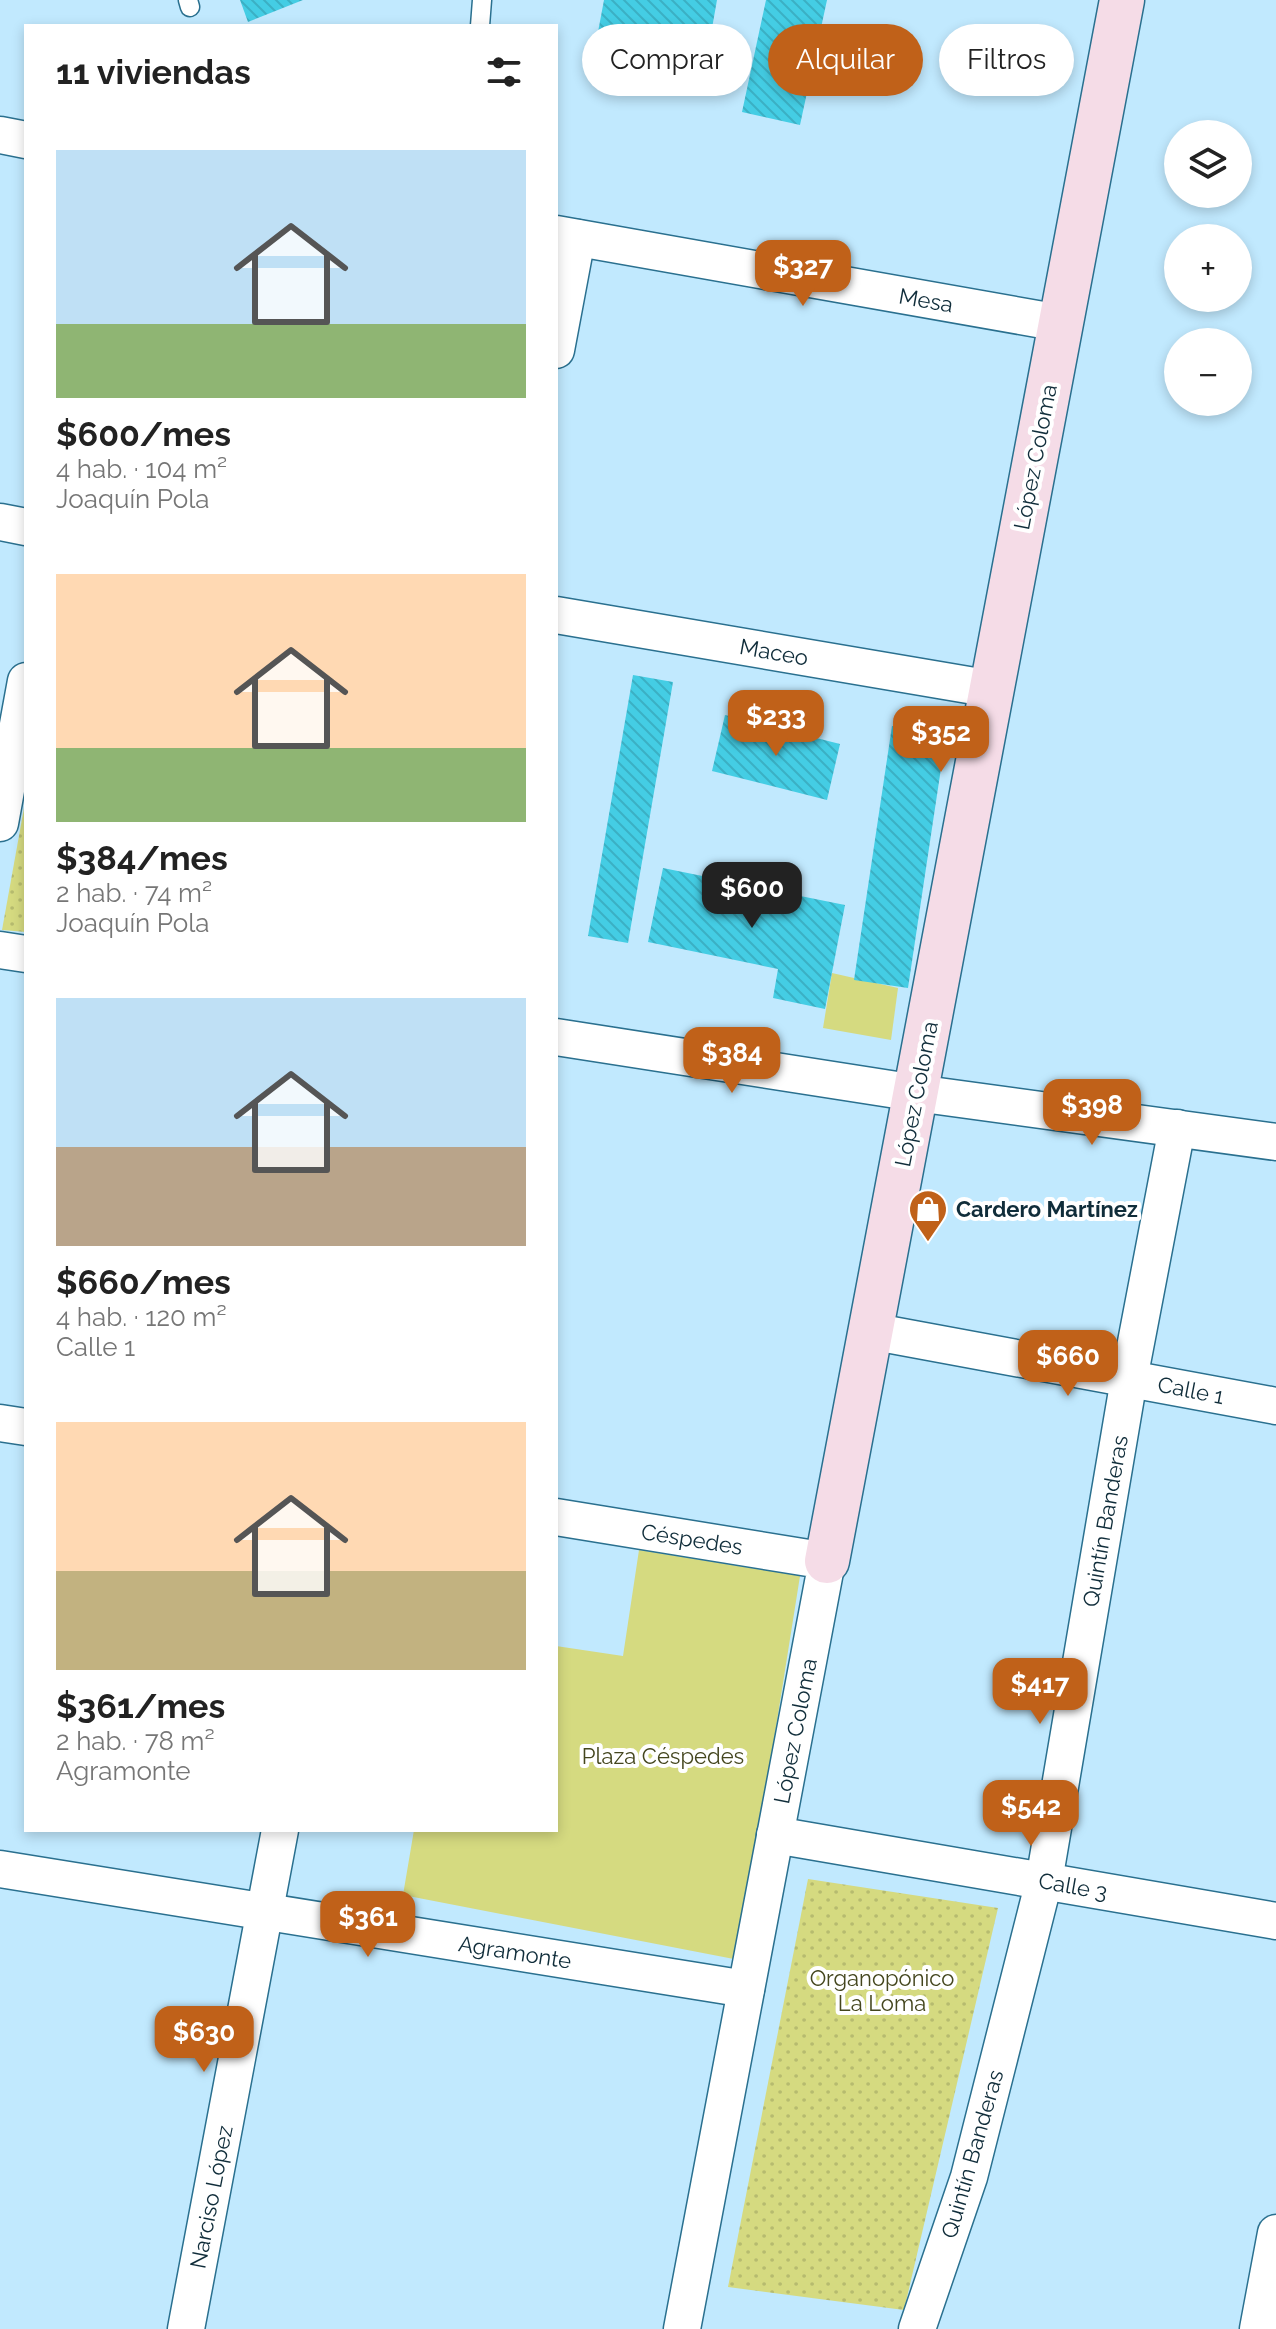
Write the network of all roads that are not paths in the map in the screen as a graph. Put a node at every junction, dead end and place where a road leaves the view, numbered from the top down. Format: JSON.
{"nodes":[{"id":1,"x":482,"y":0,"type":"edge"},
{"id":2,"x":1122,"y":0,"type":"edge"},
{"id":3,"x":480,"y":24,"type":"edge"},
{"id":4,"x":0,"y":135,"type":"edge"},
{"id":5,"x":24,"y":140,"type":"edge"},
{"id":6,"x":566,"y":236,"type":"edge"},
{"id":7,"x":1060,"y":323,"type":"junction"},
{"id":8,"x":558,"y":327,"type":"edge"},
{"id":9,"x":0,"y":522,"type":"edge"},
{"id":10,"x":24,"y":527,"type":"edge"},
{"id":11,"x":558,"y":615,"type":"edge"},
{"id":12,"x":992,"y":689,"type":"junction"},
{"id":13,"x":24,"y":692,"type":"edge"},
{"id":14,"x":0,"y":823,"type":"edge"},
{"id":15,"x":0,"y":950,"type":"edge"},
{"id":16,"x":24,"y":954,"type":"edge"},
{"id":17,"x":558,"y":1037,"type":"edge"},
{"id":18,"x":916,"y":1093,"type":"junction"},
{"id":19,"x":1177,"y":1128,"type":"junction"},
{"id":20,"x":1276,"y":1142,"type":"edge"},
{"id":21,"x":870,"y":1331,"type":"junction"},
{"id":22,"x":1129,"y":1379,"type":"junction"},
{"id":23,"x":1276,"y":1406,"type":"edge"},
{"id":24,"x":0,"y":1423,"type":"edge"},
{"id":25,"x":24,"y":1427,"type":"edge"},
{"id":26,"x":558,"y":1517,"type":"edge"},
{"id":27,"x":827,"y":1561,"type":"junction"},
{"id":28,"x":280,"y":1832,"type":"edge"},
{"id":29,"x":775,"y":1835,"type":"junction"},
{"id":30,"x":0,"y":1869,"type":"edge"},
{"id":31,"x":1044,"y":1881,"type":"junction"},
{"id":32,"x":264,"y":1911,"type":"junction"},
{"id":33,"x":1276,"y":1921,"type":"edge"},
{"id":34,"x":746,"y":1989,"type":"junction"},
{"id":35,"x":1276,"y":2233,"type":"edge"},
{"id":36,"x":186,"y":2329,"type":"edge"},
{"id":37,"x":682,"y":2329,"type":"edge"},
{"id":38,"x":917,"y":2329,"type":"edge"},
{"id":39,"x":1258,"y":2329,"type":"edge"}],
"edges":[{"from":1,"to":3,"type":"lane"},
{"from":2,"to":7,"type":"street","name":"López Coloma"},
{"from":4,"to":5,"type":"street"},
{"from":6,"to":7,"type":"street","name":"Mesa"},
{"from":6,"to":8,"type":"street"},
{"from":7,"to":12,"type":"street","name":"López Coloma"},
{"from":9,"to":10,"type":"street"},
{"from":11,"to":12,"type":"street","name":"Maceo"},
{"from":12,"to":18,"type":"street","name":"López Coloma"},
{"from":13,"to":14,"type":"street"},
{"from":15,"to":16,"type":"street"},
{"from":17,"to":18,"type":"street"},
{"from":18,"to":19,"type":"street"},
{"from":18,"to":21,"type":"street","name":"López Coloma"},
{"from":19,"to":20,"type":"street"},
{"from":19,"to":22,"type":"street","name":"Quintín Banderas"},
{"from":21,"to":22,"type":"street","name":"Calle 1"},
{"from":21,"to":27,"type":"street","name":"López Coloma"},
{"from":22,"to":23,"type":"street","name":"Calle 1"},
{"from":22,"to":31,"type":"street","name":"Quintín Banderas"},
{"from":24,"to":25,"type":"street"},
{"from":26,"to":27,"type":"street","name":"Céspedes"},
{"from":27,"to":29,"type":"street","name":"López Coloma"},
{"from":28,"to":32,"type":"street","name":"Narciso López"},
{"from":29,"to":31,"type":"street","name":"Calle 3"},
{"from":29,"to":34,"type":"street","name":"López Coloma"},
{"from":30,"to":32,"type":"street","name":"Agramonte"},
{"from":31,"to":33,"type":"street","name":"Calle 3"},
{"from":31,"to":38,"type":"street","name":"Quintín Banderas"},
{"from":32,"to":34,"type":"street","name":"Agramonte"},
{"from":32,"to":36,"type":"street","name":"Narciso López"},
{"from":34,"to":37,"type":"street","name":"López Coloma"},
{"from":35,"to":39,"type":"street"}]}
